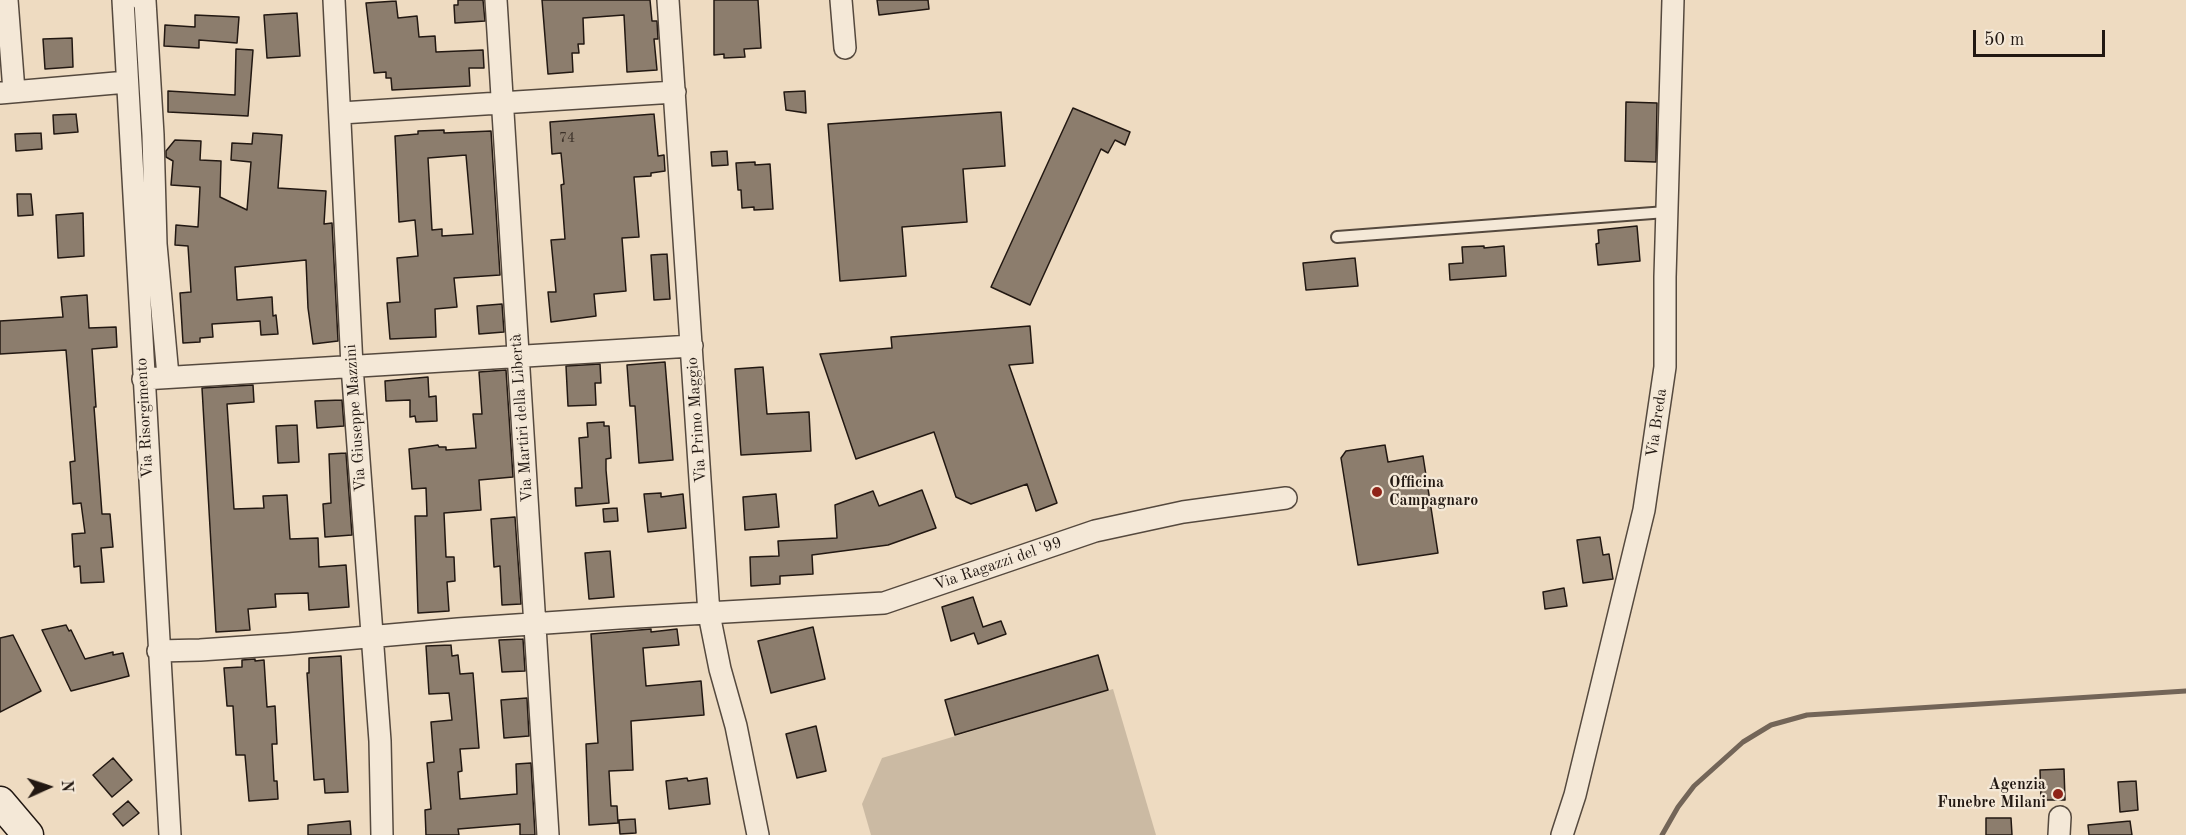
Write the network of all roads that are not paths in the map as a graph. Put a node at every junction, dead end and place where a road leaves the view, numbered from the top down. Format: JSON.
{"nodes":[{"id":1,"x":7,"y":0,"type":"edge"},
{"id":2,"x":123,"y":0,"type":"edge"},
{"id":3,"x":142,"y":0,"type":"edge"},
{"id":4,"x":334,"y":0,"type":"edge"},
{"id":5,"x":496,"y":0,"type":"edge"},
{"id":6,"x":668,"y":0,"type":"edge"},
{"id":7,"x":841,"y":0,"type":"edge"},
{"id":8,"x":1673,"y":0,"type":"edge"},
{"id":9,"x":845,"y":48,"type":"dead end"},
{"id":10,"x":127,"y":82,"type":"junction"},
{"id":11,"x":7,"y":92,"type":"edge"},
{"id":12,"x":675,"y":92,"type":"junction"},
{"id":13,"x":503,"y":102,"type":"junction"},
{"id":14,"x":341,"y":113,"type":"junction"},
{"id":15,"x":1666,"y":212,"type":"junction"},
{"id":16,"x":1337,"y":237,"type":"dead end"},
{"id":17,"x":692,"y":346,"type":"junction"},
{"id":18,"x":517,"y":355,"type":"junction"},
{"id":19,"x":352,"y":366,"type":"junction"},
{"id":20,"x":168,"y":376,"type":"junction"},
{"id":21,"x":143,"y":379,"type":"junction"},
{"id":22,"x":1286,"y":498,"type":"dead end"},
{"id":23,"x":709,"y":614,"type":"junction"},
{"id":24,"x":536,"y":626,"type":"junction"},
{"id":25,"x":371,"y":637,"type":"junction"},
{"id":26,"x":158,"y":651,"type":"junction"},
{"id":27,"x":0,"y":802,"type":"edge"},
{"id":28,"x":28,"y":835,"type":"edge"},
{"id":29,"x":170,"y":835,"type":"edge"},
{"id":30,"x":382,"y":835,"type":"edge"},
{"id":31,"x":548,"y":835,"type":"edge"},
{"id":32,"x":758,"y":835,"type":"edge"},
{"id":33,"x":1562,"y":835,"type":"edge"}],
"edges":[{"from":1,"to":11,"type":"street"},
{"from":2,"to":10,"type":"street","name":"Via Risorgimento"},
{"from":3,"to":20,"type":"street","name":"Via Risorgimento"},
{"from":4,"to":14,"type":"street","name":"Via Giuseppe Mazzini"},
{"from":5,"to":13,"type":"street","name":"Via Martiri della Libertà"},
{"from":6,"to":12,"type":"street","name":"Via Primo Maggio"},
{"from":7,"to":9,"type":"street"},
{"from":8,"to":15,"type":"street","name":"Via Breda"},
{"from":10,"to":11,"type":"street"},
{"from":10,"to":21,"type":"street","name":"Via Risorgimento"},
{"from":12,"to":13,"type":"street"},
{"from":12,"to":17,"type":"street","name":"Via Primo Maggio"},
{"from":13,"to":14,"type":"street"},
{"from":13,"to":18,"type":"street","name":"Via Martiri della Libertà"},
{"from":14,"to":19,"type":"street","name":"Via Giuseppe Mazzini"},
{"from":15,"to":16,"type":"lane"},
{"from":15,"to":33,"type":"street","name":"Via Breda"},
{"from":17,"to":18,"type":"street"},
{"from":17,"to":23,"type":"street","name":"Via Primo Maggio"},
{"from":18,"to":19,"type":"street"},
{"from":18,"to":24,"type":"street","name":"Via Martiri della Libertà"},
{"from":19,"to":20,"type":"street"},
{"from":19,"to":25,"type":"street","name":"Via Giuseppe Mazzini"},
{"from":20,"to":21,"type":"street"},
{"from":21,"to":26,"type":"street","name":"Via Risorgimento"},
{"from":22,"to":23,"type":"street","name":"Via Ragazzi del '99"},
{"from":23,"to":24,"type":"street","name":"Via Ragazzi del '99"},
{"from":23,"to":32,"type":"street","name":"Via Primo Maggio"},
{"from":24,"to":25,"type":"street","name":"Via Ragazzi del '99"},
{"from":24,"to":31,"type":"street","name":"Via Martiri della Libertà"},
{"from":25,"to":26,"type":"street","name":"Via Ragazzi del '99"},
{"from":25,"to":30,"type":"street","name":"Via Giuseppe Mazzini"},
{"from":26,"to":29,"type":"street","name":"Via Risorgimento"},
{"from":27,"to":28,"type":"main road"}]}
